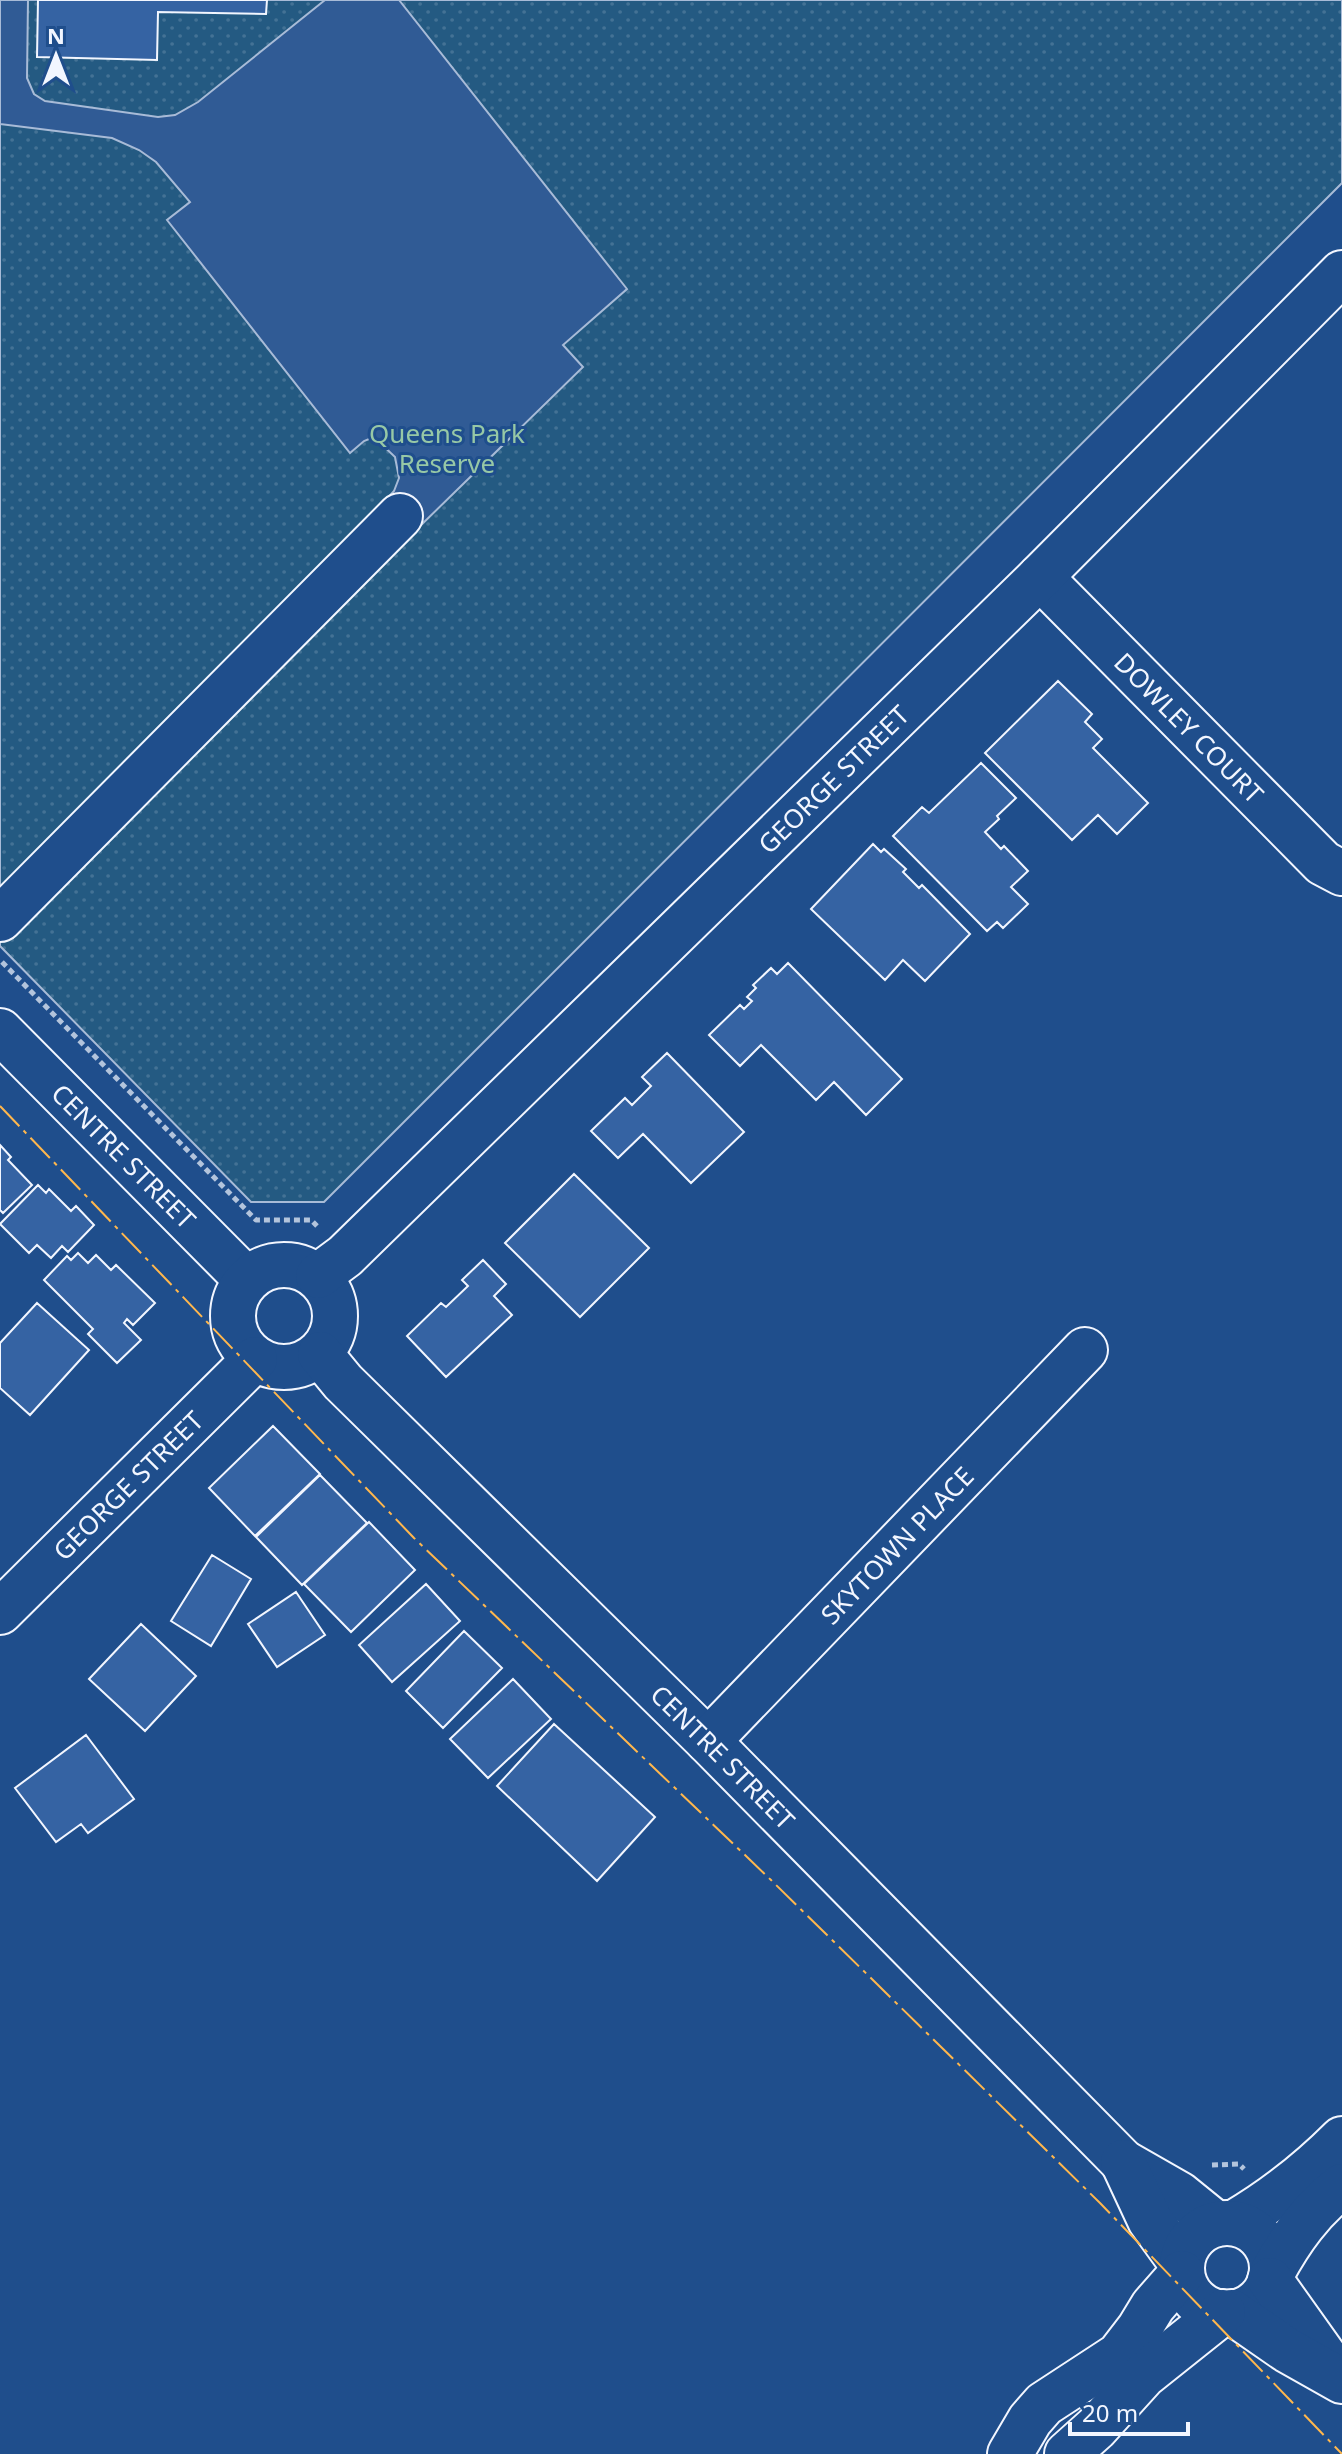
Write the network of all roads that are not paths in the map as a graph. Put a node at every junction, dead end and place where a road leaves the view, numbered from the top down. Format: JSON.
{"nodes":[{"id":1,"x":1342,"y":273,"type":"edge"},
{"id":2,"x":400,"y":516,"type":"dead end"},
{"id":3,"x":1040,"y":577,"type":"junction"},
{"id":4,"x":1342,"y":873,"type":"edge"},
{"id":5,"x":0,"y":919,"type":"edge"},
{"id":6,"x":0,"y":1031,"type":"edge"},
{"id":7,"x":332,"y":1266,"type":"junction"},
{"id":8,"x":247,"y":1280,"type":"junction"},
{"id":9,"x":1085,"y":1350,"type":"dead end"},
{"id":10,"x":320,"y":1354,"type":"junction"},
{"id":11,"x":255,"y":1359,"type":"junction"},
{"id":12,"x":0,"y":1612,"type":"edge"},
{"id":13,"x":708,"y":1741,"type":"junction"},
{"id":14,"x":1342,"y":2139,"type":"edge"},
{"id":15,"x":1123,"y":2162,"type":"junction"},
{"id":16,"x":1342,"y":2186,"type":"edge"},
{"id":17,"x":1225,"y":2224,"type":"junction"},
{"id":18,"x":1182,"y":2269,"type":"junction"},
{"id":19,"x":1271,"y":2276,"type":"junction"},
{"id":20,"x":1227,"y":2312,"type":"junction"},
{"id":21,"x":1342,"y":2382,"type":"edge"},
{"id":22,"x":1010,"y":2454,"type":"edge"},
{"id":23,"x":1067,"y":2454,"type":"edge"}],
"edges":[{"from":1,"to":3,"type":"street","name":"GEORGE STREET"},
{"from":2,"to":5,"type":"street"},
{"from":3,"to":4,"type":"street","name":"DOWLEY COURT"},
{"from":3,"to":7,"type":"street","name":"GEORGE STREET"},
{"from":6,"to":8,"type":"street","name":"CENTRE STREET"},
{"from":7,"to":8,"type":"street"},
{"from":7,"to":10,"type":"street"},
{"from":8,"to":11,"type":"street"},
{"from":9,"to":13,"type":"street","name":"SKYTOWN PLACE"},
{"from":10,"to":11,"type":"street"},
{"from":10,"to":13,"type":"street","name":"CENTRE STREET"},
{"from":11,"to":12,"type":"street","name":"GEORGE STREET"},
{"from":13,"to":15,"type":"street","name":"CENTRE STREET"},
{"from":14,"to":17,"type":"street"},
{"from":15,"to":17,"type":"street","name":"CENTRE STREET"},
{"from":15,"to":18,"type":"street","name":"CENTRE STREET"},
{"from":16,"to":19,"type":"street"},
{"from":17,"to":18,"type":"street"},
{"from":17,"to":19,"type":"street"},
{"from":18,"to":20,"type":"street"},
{"from":18,"to":22,"type":"street"},
{"from":19,"to":20,"type":"street"},
{"from":19,"to":21,"type":"street"},
{"from":20,"to":21,"type":"street"},
{"from":20,"to":23,"type":"street"}]}
